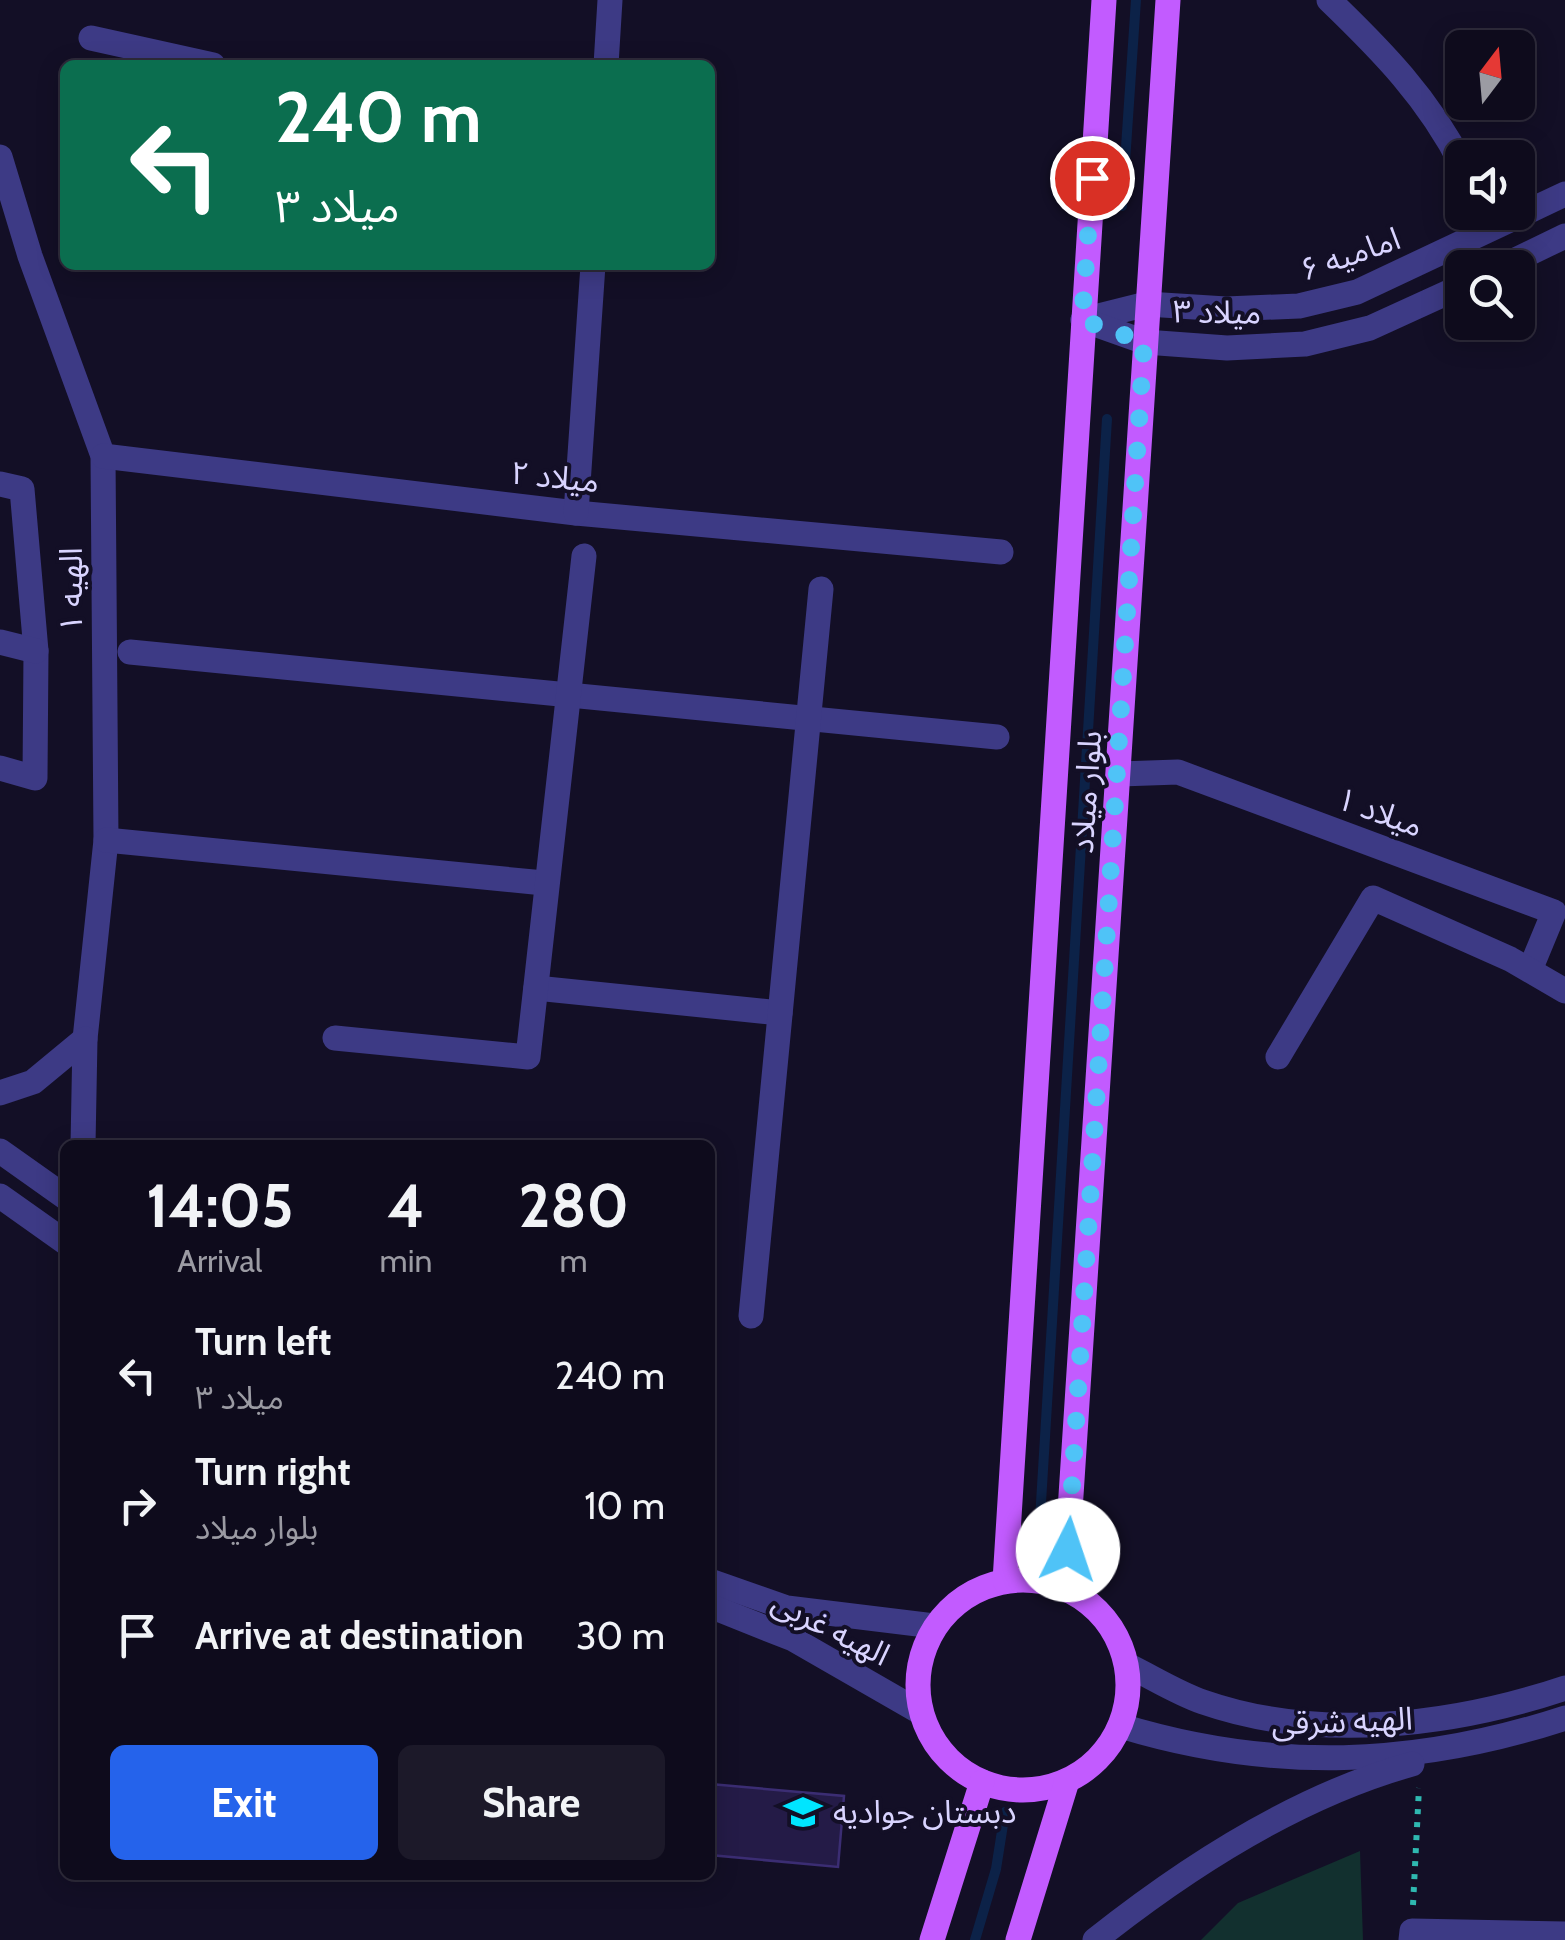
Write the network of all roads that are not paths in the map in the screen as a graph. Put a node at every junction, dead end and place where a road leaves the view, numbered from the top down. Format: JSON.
{"nodes":[{"id":1,"x":610,"y":0,"type":"edge"},
{"id":2,"x":1104,"y":0,"type":"edge"},
{"id":3,"x":1168,"y":0,"type":"edge"},
{"id":4,"x":1329,"y":0,"type":"edge"},
{"id":5,"x":91,"y":38,"type":"dead end"},
{"id":6,"x":190,"y":60,"type":"edge"},
{"id":7,"x":606,"y":60,"type":"edge"},
{"id":8,"x":1449,"y":140,"type":"edge"},
{"id":9,"x":0,"y":156,"type":"edge"},
{"id":10,"x":1565,"y":194,"type":"edge"},
{"id":11,"x":1535,"y":204,"type":"edge"},
{"id":12,"x":1472,"y":230,"type":"edge"},
{"id":13,"x":1565,"y":236,"type":"edge"},
{"id":14,"x":1535,"y":250,"type":"edge"},
{"id":15,"x":593,"y":270,"type":"edge"},
{"id":16,"x":1445,"y":294,"type":"edge"},
{"id":17,"x":1147,"y":304,"type":"junction"},
{"id":18,"x":1082,"y":320,"type":"junction"},
{"id":19,"x":1144,"y":342,"type":"junction"},
{"id":20,"x":103,"y":456,"type":"junction"},
{"id":21,"x":0,"y":484,"type":"edge"},
{"id":22,"x":576,"y":513,"type":"junction"},
{"id":23,"x":1001,"y":552,"type":"dead end"},
{"id":24,"x":584,"y":556,"type":"dead end"},
{"id":25,"x":821,"y":589,"type":"dead end"},
{"id":26,"x":0,"y":642,"type":"edge"},
{"id":27,"x":36,"y":651,"type":"junction"},
{"id":28,"x":130,"y":652,"type":"dead end"},
{"id":29,"x":567,"y":695,"type":"junction"},
{"id":30,"x":808,"y":718,"type":"junction"},
{"id":31,"x":997,"y":737,"type":"dead end"},
{"id":32,"x":0,"y":768,"type":"edge"},
{"id":33,"x":1120,"y":774,"type":"junction"},
{"id":34,"x":106,"y":840,"type":"junction"},
{"id":35,"x":544,"y":883,"type":"junction"},
{"id":36,"x":1530,"y":970,"type":"junction"},
{"id":37,"x":536,"y":988,"type":"junction"},
{"id":38,"x":1565,"y":991,"type":"edge"},
{"id":39,"x":780,"y":1013,"type":"junction"},
{"id":40,"x":334,"y":1038,"type":"dead end"},
{"id":41,"x":85,"y":1039,"type":"junction"},
{"id":42,"x":1278,"y":1056,"type":"dead end"},
{"id":43,"x":0,"y":1093,"type":"edge"},
{"id":44,"x":83,"y":1140,"type":"edge"},
{"id":45,"x":0,"y":1151,"type":"edge"},
{"id":46,"x":60,"y":1193,"type":"edge"},
{"id":47,"x":0,"y":1196,"type":"edge"},
{"id":48,"x":60,"y":1238,"type":"edge"},
{"id":49,"x":751,"y":1316,"type":"dead end"},
{"id":50,"x":1005,"y":1581,"type":"junction"},
{"id":51,"x":715,"y":1583,"type":"edge"},
{"id":52,"x":1065,"y":1588,"type":"junction"},
{"id":53,"x":715,"y":1608,"type":"edge"},
{"id":54,"x":934,"y":1626,"type":"junction"},
{"id":55,"x":1127,"y":1665,"type":"junction"},
{"id":56,"x":1565,"y":1688,"type":"edge"},
{"id":57,"x":920,"y":1712,"type":"junction"},
{"id":58,"x":1565,"y":1718,"type":"edge"},
{"id":59,"x":1121,"y":1726,"type":"junction"},
{"id":60,"x":1490,"y":1742,"type":"junction"},
{"id":61,"x":1067,"y":1781,"type":"junction"},
{"id":62,"x":982,"y":1782,"type":"junction"},
{"id":63,"x":1565,"y":1934,"type":"edge"},
{"id":64,"x":1412,"y":1935,"type":"edge"},
{"id":65,"x":932,"y":1940,"type":"edge"},
{"id":66,"x":1018,"y":1940,"type":"edge"},
{"id":67,"x":1095,"y":1940,"type":"edge"}],
"edges":[{"from":1,"to":7,"type":"street"},
{"from":2,"to":18,"type":"main road","name":"بلوار میلاد"},
{"from":3,"to":17,"type":"main road","name":"بلوار میلاد"},
{"from":4,"to":8,"type":"street"},
{"from":5,"to":6,"type":"street"},
{"from":9,"to":20,"type":"street","name":"الهیه ۱"},
{"from":10,"to":11,"type":"street","name":"امامیه ۶"},
{"from":12,"to":17,"type":"street","name":"امامیه ۶"},
{"from":13,"to":14,"type":"street"},
{"from":15,"to":22,"type":"street"},
{"from":16,"to":19,"type":"street","name":"میلاد ۳"},
{"from":17,"to":18,"type":"street","name":"امامیه ۶"},
{"from":17,"to":19,"type":"main road","name":"بلوار میلاد"},
{"from":18,"to":19,"type":"street","name":"میلاد ۳"},
{"from":18,"to":50,"type":"main road","name":"بلوار میلاد"},
{"from":19,"to":33,"type":"main road","name":"بلوار میلاد"},
{"from":20,"to":22,"type":"street","name":"میلاد ۲"},
{"from":20,"to":34,"type":"street","name":"الهیه ۱"},
{"from":21,"to":27,"type":"street"},
{"from":22,"to":23,"type":"street","name":"میلاد ۲"},
{"from":24,"to":29,"type":"street"},
{"from":25,"to":30,"type":"street"},
{"from":26,"to":27,"type":"street"},
{"from":27,"to":32,"type":"street"},
{"from":28,"to":29,"type":"street"},
{"from":29,"to":30,"type":"street"},
{"from":29,"to":35,"type":"street"},
{"from":30,"to":31,"type":"street"},
{"from":30,"to":39,"type":"street"},
{"from":33,"to":36,"type":"street","name":"میلاد ۱"},
{"from":33,"to":52,"type":"main road","name":"بلوار میلاد"},
{"from":34,"to":35,"type":"street"},
{"from":34,"to":41,"type":"street","name":"الهیه ۱"},
{"from":35,"to":37,"type":"street"},
{"from":36,"to":38,"type":"street"},
{"from":36,"to":42,"type":"street"},
{"from":37,"to":39,"type":"street"},
{"from":37,"to":40,"type":"street"},
{"from":39,"to":49,"type":"street"},
{"from":41,"to":43,"type":"street"},
{"from":41,"to":44,"type":"street","name":"الهیه ۱"},
{"from":45,"to":46,"type":"street"},
{"from":47,"to":48,"type":"street"},
{"from":50,"to":52,"type":"main road"},
{"from":50,"to":54,"type":"main road"},
{"from":51,"to":54,"type":"street","name":"الهیه غربی"},
{"from":52,"to":55,"type":"main road"},
{"from":53,"to":57,"type":"street","name":"الهیه غربی"},
{"from":54,"to":57,"type":"main road"},
{"from":55,"to":56,"type":"street","name":"الهیه شرقی"},
{"from":55,"to":59,"type":"main road"},
{"from":57,"to":62,"type":"main road"},
{"from":58,"to":60,"type":"street","name":"الهیه شرقی"},
{"from":59,"to":60,"type":"street","name":"الهیه شرقی"},
{"from":59,"to":61,"type":"main road"},
{"from":60,"to":67,"type":"street"},
{"from":61,"to":62,"type":"main road"},
{"from":61,"to":66,"type":"main road"},
{"from":62,"to":65,"type":"main road"},
{"from":63,"to":64,"type":"street"}]}
